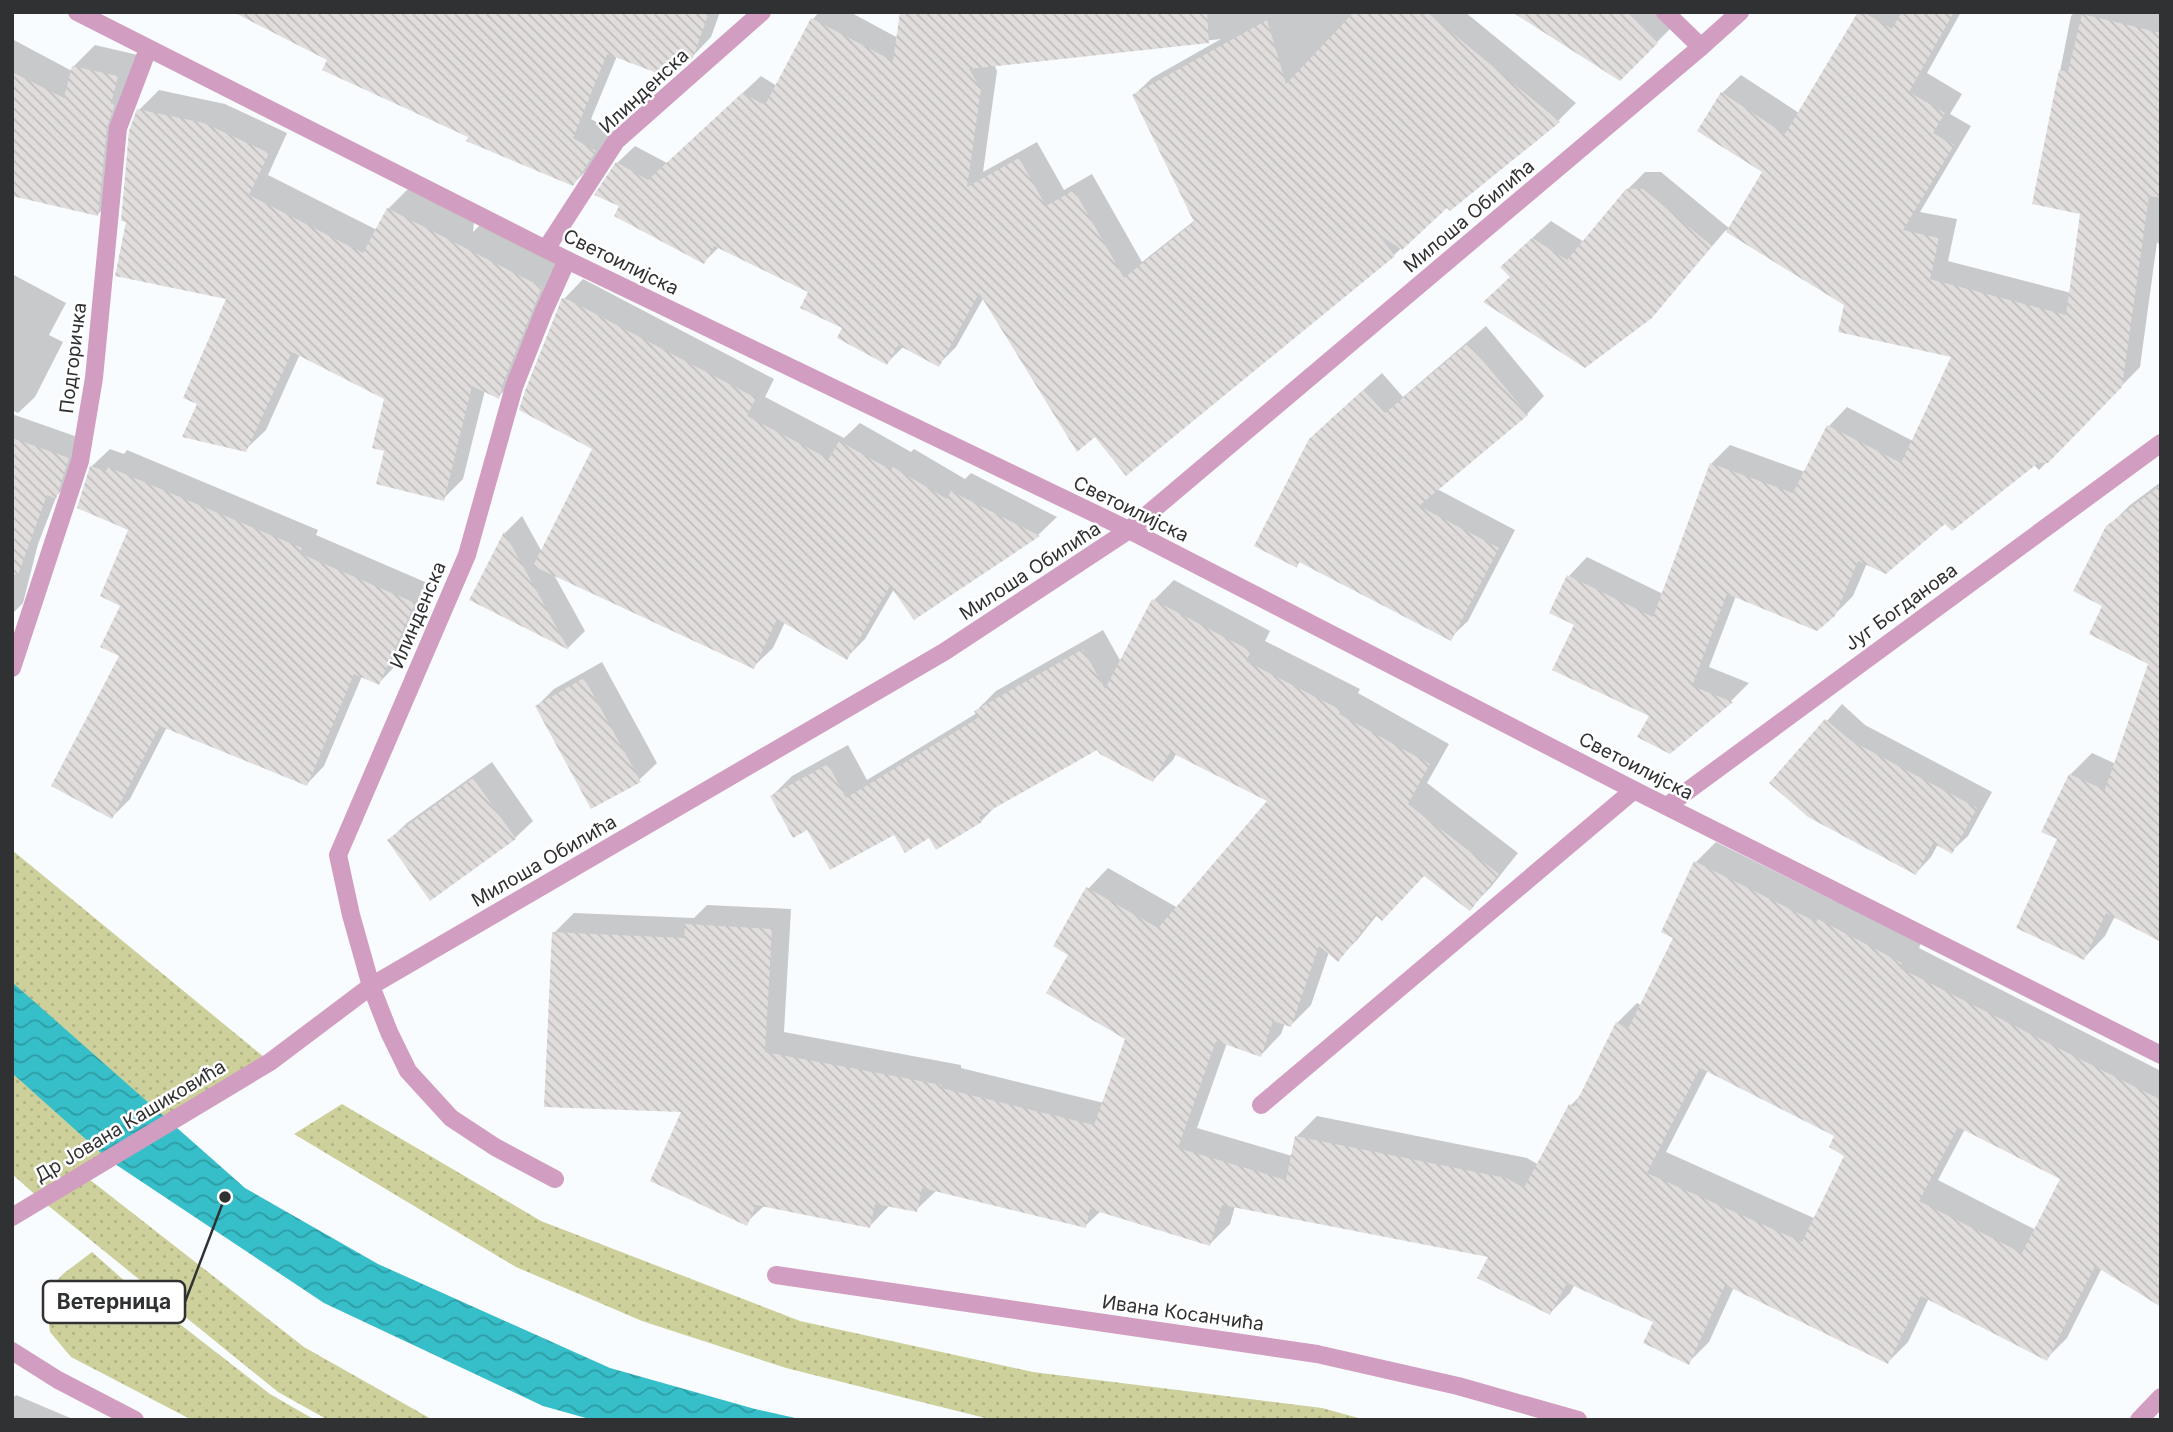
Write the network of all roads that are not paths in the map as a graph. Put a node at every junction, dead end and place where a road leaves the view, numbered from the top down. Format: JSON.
{"nodes":[{"id":1,"x":77,"y":12,"type":"edge"},
{"id":2,"x":762,"y":12,"type":"edge"},
{"id":3,"x":1665,"y":12,"type":"edge"},
{"id":4,"x":1740,"y":12,"type":"edge"},
{"id":5,"x":1701,"y":47,"type":"junction"},
{"id":6,"x":148,"y":49,"type":"junction"},
{"id":7,"x":546,"y":248,"type":"junction"},
{"id":8,"x":567,"y":260,"type":"junction"},
{"id":9,"x":2161,"y":443,"type":"edge"},
{"id":10,"x":1129,"y":530,"type":"junction"},
{"id":11,"x":12,"y":668,"type":"edge"},
{"id":12,"x":1634,"y":790,"type":"junction"},
{"id":13,"x":1667,"y":806,"type":"junction"},
{"id":14,"x":371,"y":986,"type":"junction"},
{"id":15,"x":2161,"y":1055,"type":"edge"},
{"id":16,"x":270,"y":1062,"type":"joint"},
{"id":17,"x":1261,"y":1105,"type":"dead end"},
{"id":18,"x":555,"y":1179,"type":"dead end"},
{"id":19,"x":12,"y":1217,"type":"edge"},
{"id":20,"x":776,"y":1275,"type":"dead end"},
{"id":21,"x":12,"y":1350,"type":"edge"},
{"id":22,"x":2161,"y":1397,"type":"edge"},
{"id":23,"x":135,"y":1420,"type":"edge"},
{"id":24,"x":1577,"y":1420,"type":"edge"},
{"id":25,"x":2139,"y":1420,"type":"edge"}],
"edges":[{"from":1,"to":6,"type":"street","name":"Светоилијска"},
{"from":2,"to":7,"type":"street","name":"Илинденска"},
{"from":3,"to":5,"type":"street"},
{"from":4,"to":5,"type":"street","name":"Милоша Обилића"},
{"from":5,"to":10,"type":"street","name":"Милоша Обилића"},
{"from":6,"to":7,"type":"street","name":"Светоилијска"},
{"from":6,"to":11,"type":"street","name":"Подгоричка"},
{"from":7,"to":8,"type":"street","name":"Светоилијска"},
{"from":8,"to":10,"type":"street","name":"Светоилијска"},
{"from":8,"to":14,"type":"street","name":"Илинденска"},
{"from":9,"to":13,"type":"street","name":"Југ Богданова"},
{"from":10,"to":12,"type":"street","name":"Светоилијска"},
{"from":10,"to":14,"type":"street","name":"Милоша Обилића"},
{"from":12,"to":13,"type":"street","name":"Светоилијска"},
{"from":12,"to":17,"type":"street"},
{"from":13,"to":15,"type":"street","name":"Светоилијска"},
{"from":14,"to":16,"type":"street","name":"Милоша Обилића"},
{"from":14,"to":18,"type":"street","name":"Илинденска"},
{"from":16,"to":19,"type":"street","name":"Др Јована Кашиковића"},
{"from":20,"to":24,"type":"street","name":"Ивана Косанчића"},
{"from":21,"to":23,"type":"street"},
{"from":22,"to":25,"type":"street"}]}
